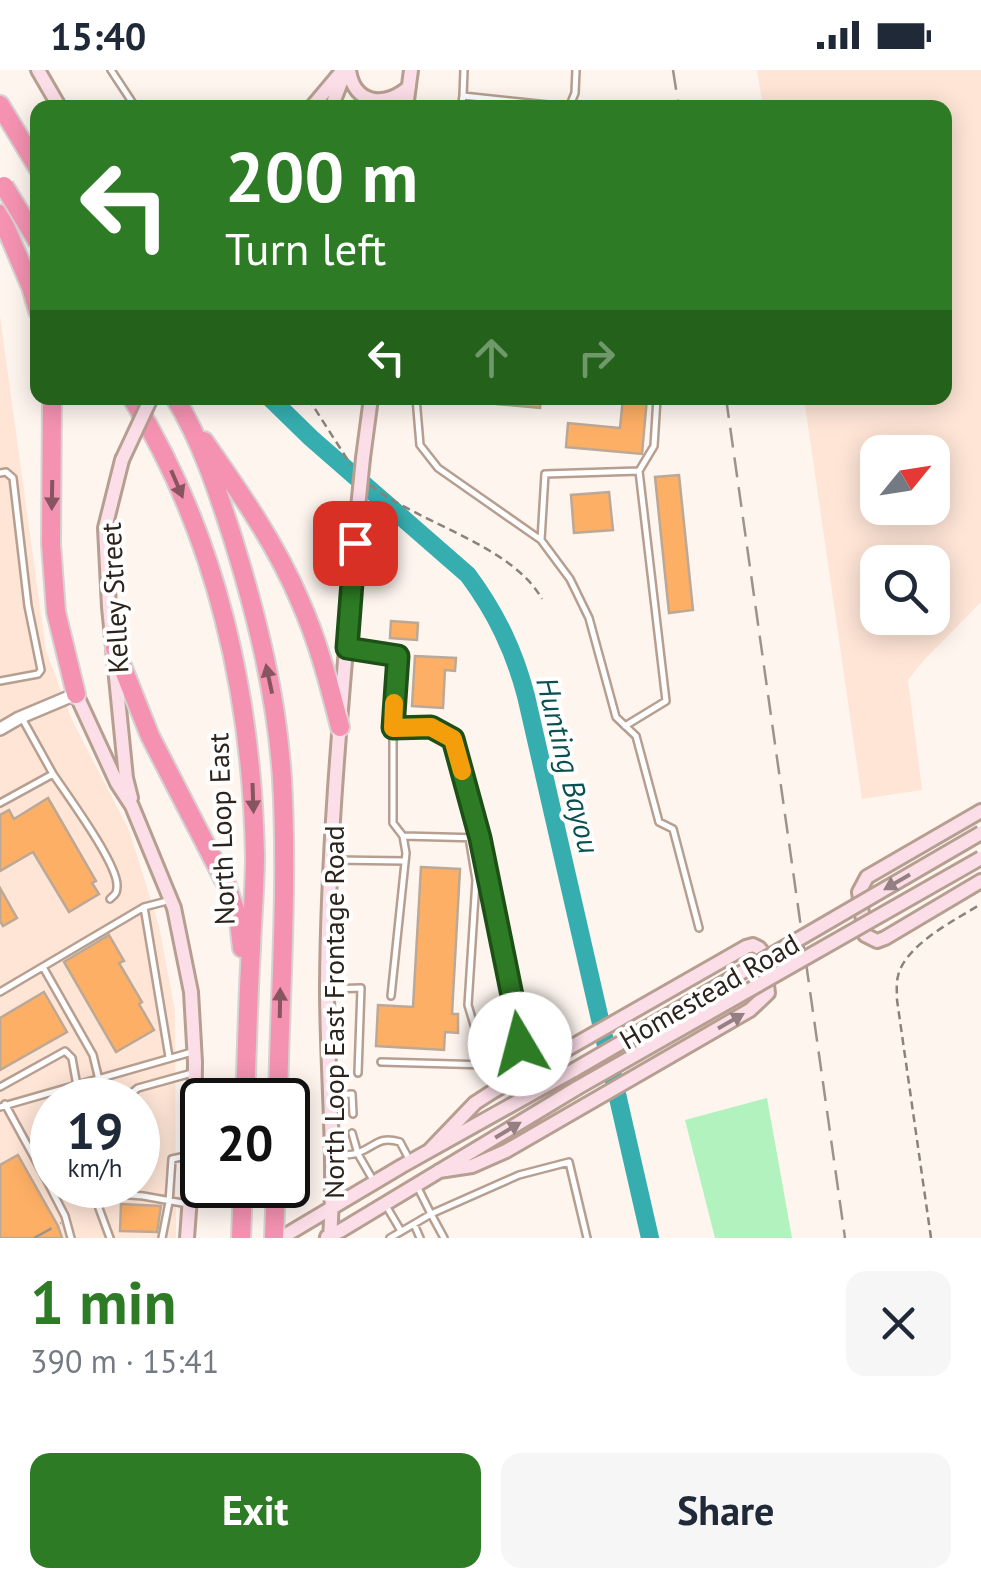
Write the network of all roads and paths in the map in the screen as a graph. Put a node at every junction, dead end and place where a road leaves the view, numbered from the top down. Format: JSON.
{"nodes":[{"id":1,"x":38,"y":70,"type":"edge"},
{"id":2,"x":111,"y":70,"type":"edge"},
{"id":3,"x":346,"y":70,"type":"edge"},
{"id":4,"x":411,"y":70,"type":"edge"},
{"id":5,"x":464,"y":70,"type":"edge"},
{"id":6,"x":576,"y":70,"type":"edge"},
{"id":7,"x":409,"y":86,"type":"junction"},
{"id":8,"x":462,"y":96,"type":"junction"},
{"id":9,"x":55,"y":100,"type":"edge"},
{"id":10,"x":131,"y":100,"type":"edge"},
{"id":11,"x":318,"y":100,"type":"edge"},
{"id":12,"x":334,"y":100,"type":"edge"},
{"id":13,"x":407,"y":100,"type":"edge"},
{"id":14,"x":462,"y":100,"type":"edge"},
{"id":15,"x":500,"y":100,"type":"edge"},
{"id":16,"x":572,"y":100,"type":"edge"},
{"id":17,"x":0,"y":105,"type":"edge"},
{"id":18,"x":30,"y":155,"type":"edge"},
{"id":19,"x":2,"y":183,"type":"edge"},
{"id":20,"x":0,"y":214,"type":"edge"},
{"id":21,"x":30,"y":229,"type":"edge"},
{"id":22,"x":30,"y":289,"type":"edge"},
{"id":23,"x":52,"y":405,"type":"edge"},
{"id":24,"x":136,"y":405,"type":"edge"},
{"id":25,"x":148,"y":405,"type":"edge"},
{"id":26,"x":179,"y":405,"type":"edge"},
{"id":27,"x":180,"y":405,"type":"edge"},
{"id":28,"x":312,"y":405,"type":"edge"},
{"id":29,"x":370,"y":405,"type":"edge"},
{"id":30,"x":416,"y":405,"type":"edge"},
{"id":31,"x":657,"y":405,"type":"edge"},
{"id":32,"x":638,"y":471,"type":"junction"},
{"id":33,"x":0,"y":472,"type":"edge"},
{"id":34,"x":357,"y":474,"type":"dead end"},
{"id":35,"x":366,"y":482,"type":"dead end"},
{"id":36,"x":540,"y":540,"type":"junction"},
{"id":37,"x":542,"y":598,"type":"dead end"},
{"id":38,"x":115,"y":648,"type":"junction"},
{"id":39,"x":347,"y":648,"type":"junction"},
{"id":40,"x":0,"y":681,"type":"edge"},
{"id":41,"x":76,"y":694,"type":"junction"},
{"id":42,"x":21,"y":717,"type":"junction"},
{"id":43,"x":626,"y":726,"type":"junction"},
{"id":44,"x":340,"y":727,"type":"junction"},
{"id":45,"x":393,"y":728,"type":"junction"},
{"id":46,"x":0,"y":729,"type":"edge"},
{"id":47,"x":53,"y":774,"type":"junction"},
{"id":48,"x":0,"y":804,"type":"edge"},
{"id":49,"x":132,"y":806,"type":"junction"},
{"id":50,"x":981,"y":812,"type":"edge"},
{"id":51,"x":981,"y":833,"type":"edge"},
{"id":52,"x":403,"y":836,"type":"junction"},
{"id":53,"x":468,"y":837,"type":"junction"},
{"id":54,"x":480,"y":838,"type":"junction"},
{"id":55,"x":981,"y":858,"type":"edge"},
{"id":56,"x":331,"y":860,"type":"junction"},
{"id":57,"x":405,"y":862,"type":"junction"},
{"id":58,"x":981,"y":881,"type":"edge"},
{"id":59,"x":110,"y":899,"type":"dead end"},
{"id":60,"x":170,"y":900,"type":"junction"},
{"id":61,"x":981,"y":904,"type":"edge"},
{"id":62,"x":144,"y":908,"type":"junction"},
{"id":63,"x":700,"y":928,"type":"dead end"},
{"id":64,"x":42,"y":967,"type":"junction"},
{"id":65,"x":327,"y":988,"type":"junction"},
{"id":66,"x":0,"y":992,"type":"edge"},
{"id":67,"x":391,"y":996,"type":"dead end"},
{"id":68,"x":248,"y":1014,"type":"junction"},
{"id":69,"x":518,"y":1025,"type":"junction"},
{"id":70,"x":194,"y":1051,"type":"junction"},
{"id":71,"x":169,"y":1058,"type":"junction"},
{"id":72,"x":381,"y":1062,"type":"dead end"},
{"id":73,"x":195,"y":1072,"type":"junction"},
{"id":74,"x":358,"y":1074,"type":"dead end"},
{"id":75,"x":505,"y":1077,"type":"junction"},
{"id":76,"x":76,"y":1078,"type":"edge"},
{"id":77,"x":99,"y":1078,"type":"edge"},
{"id":78,"x":105,"y":1078,"type":"edge"},
{"id":79,"x":195,"y":1078,"type":"edge"},
{"id":80,"x":246,"y":1078,"type":"edge"},
{"id":81,"x":278,"y":1078,"type":"edge"},
{"id":82,"x":160,"y":1082,"type":"edge"},
{"id":83,"x":0,"y":1087,"type":"edge"},
{"id":84,"x":330,"y":1095,"type":"junction"},
{"id":85,"x":30,"y":1099,"type":"edge"},
{"id":86,"x":2,"y":1106,"type":"edge"},
{"id":87,"x":353,"y":1114,"type":"dead end"},
{"id":88,"x":352,"y":1133,"type":"dead end"},
{"id":89,"x":429,"y":1151,"type":"junction"},
{"id":90,"x":30,"y":1153,"type":"edge"},
{"id":91,"x":358,"y":1154,"type":"junction"},
{"id":92,"x":333,"y":1155,"type":"junction"},
{"id":93,"x":180,"y":1157,"type":"edge"},
{"id":94,"x":411,"y":1161,"type":"junction"},
{"id":95,"x":438,"y":1172,"type":"junction"},
{"id":96,"x":374,"y":1183,"type":"junction"},
{"id":97,"x":417,"y":1185,"type":"junction"},
{"id":98,"x":160,"y":1200,"type":"edge"},
{"id":99,"x":170,"y":1202,"type":"junction"},
{"id":100,"x":180,"y":1203,"type":"edge"},
{"id":101,"x":385,"y":1204,"type":"junction"},
{"id":102,"x":61,"y":1208,"type":"edge"},
{"id":103,"x":99,"y":1208,"type":"edge"},
{"id":104,"x":190,"y":1208,"type":"edge"},
{"id":105,"x":242,"y":1208,"type":"edge"},
{"id":106,"x":277,"y":1208,"type":"edge"},
{"id":107,"x":332,"y":1208,"type":"junction"},
{"id":108,"x":431,"y":1214,"type":"junction"},
{"id":109,"x":414,"y":1224,"type":"junction"},
{"id":110,"x":401,"y":1231,"type":"junction"},
{"id":111,"x":328,"y":1237,"type":"edge"},
{"id":112,"x":71,"y":1238,"type":"edge"},
{"id":113,"x":110,"y":1238,"type":"edge"},
{"id":114,"x":162,"y":1238,"type":"edge"},
{"id":115,"x":187,"y":1238,"type":"edge"},
{"id":116,"x":241,"y":1238,"type":"edge"},
{"id":117,"x":278,"y":1238,"type":"edge"},
{"id":118,"x":390,"y":1238,"type":"edge"},
{"id":119,"x":420,"y":1238,"type":"edge"},
{"id":120,"x":444,"y":1238,"type":"edge"},
{"id":121,"x":587,"y":1238,"type":"edge"},
{"id":122,"x":931,"y":1238,"type":"edge"}],
"edges":[{"from":1,"to":9,"type":"main road"},
{"from":2,"to":10,"type":"lane"},
{"from":3,"to":7,"type":"main road"},
{"from":3,"to":11,"type":"main road"},
{"from":3,"to":12,"type":"main road"},
{"from":4,"to":7,"type":"main road"},
{"from":5,"to":8,"type":"lane"},
{"from":6,"to":16,"type":"lane"},
{"from":7,"to":13,"type":"main road"},
{"from":8,"to":14,"type":"lane"},
{"from":8,"to":15,"type":"lane"},
{"from":17,"to":18,"type":"highway"},
{"from":19,"to":21,"type":"highway","bridge":true},
{"from":20,"to":22,"type":"highway"},
{"from":23,"to":41,"type":"highway","one_way":true},
{"from":24,"to":68,"type":"highway","name":"North Loop East","one_way":true},
{"from":25,"to":38,"type":"main road","name":"Kelley Street","bridge":true},
{"from":81,"to":26,"type":"highway","name":"North Loop East","one_way":true},
{"from":27,"to":44,"type":"highway"},
{"from":28,"to":34,"type":"path"},
{"from":29,"to":39,"type":"main road","bridge":true},
{"from":30,"to":36,"type":"lane"},
{"from":31,"to":32,"type":"lane"},
{"from":32,"to":36,"type":"lane"},
{"from":32,"to":43,"type":"lane"},
{"from":33,"to":40,"type":"lane"},
{"from":35,"to":37,"type":"path"},
{"from":36,"to":43,"type":"lane"},
{"from":38,"to":49,"type":"main road","name":"Kelley Street"},
{"from":38,"to":68,"type":"highway"},
{"from":39,"to":44,"type":"main road"},
{"from":39,"to":45,"type":"lane"},
{"from":41,"to":42,"type":"street"},
{"from":41,"to":49,"type":"main road"},
{"from":42,"to":46,"type":"street"},
{"from":42,"to":47,"type":"lane"},
{"from":43,"to":63,"type":"lane"},
{"from":44,"to":56,"type":"main road","name":"North Loop East Frontage Road"},
{"from":45,"to":52,"type":"lane"},
{"from":45,"to":54,"type":"lane"},
{"from":47,"to":48,"type":"lane"},
{"from":47,"to":59,"type":"lane"},
{"from":49,"to":60,"type":"main road"},
{"from":50,"to":58,"type":"main road"},
{"from":51,"to":89,"type":"main road","name":"Homestead Road","one_way":true,"bridge":true},
{"from":52,"to":53,"type":"lane"},
{"from":52,"to":57,"type":"lane"},
{"from":53,"to":54,"type":"lane"},
{"from":53,"to":69,"type":"lane"},
{"from":54,"to":69,"type":"lane"},
{"from":95,"to":55,"type":"main road","name":"Homestead Road","one_way":true,"bridge":true},
{"from":56,"to":57,"type":"lane"},
{"from":56,"to":65,"type":"main road","name":"North Loop East Frontage Road"},
{"from":57,"to":67,"type":"lane"},
{"from":60,"to":62,"type":"lane"},
{"from":60,"to":70,"type":"main road"},
{"from":61,"to":122,"type":"path"},
{"from":62,"to":64,"type":"lane"},
{"from":62,"to":71,"type":"lane"},
{"from":64,"to":66,"type":"lane"},
{"from":64,"to":77,"type":"lane"},
{"from":65,"to":74,"type":"lane"},
{"from":65,"to":84,"type":"main road","name":"North Loop East Frontage Road"},
{"from":68,"to":80,"type":"highway","name":"North Loop East"},
{"from":69,"to":75,"type":"lane"},
{"from":70,"to":71,"type":"lane"},
{"from":70,"to":73,"type":"main road"},
{"from":71,"to":78,"type":"lane"},
{"from":72,"to":75,"type":"lane"},
{"from":73,"to":79,"type":"main road"},
{"from":73,"to":82,"type":"lane"},
{"from":75,"to":89,"type":"main road"},
{"from":95,"to":75,"type":"main road","one_way":true},
{"from":76,"to":83,"type":"lane"},
{"from":84,"to":87,"type":"lane"},
{"from":84,"to":92,"type":"main road","name":"North Loop East Frontage Road"},
{"from":85,"to":86,"type":"lane"},
{"from":86,"to":90,"type":"lane"},
{"from":88,"to":91,"type":"lane"},
{"from":89,"to":94,"type":"main road","name":"Homestead Road"},
{"from":91,"to":92,"type":"lane"},
{"from":91,"to":94,"type":"lane"},
{"from":91,"to":96,"type":"lane"},
{"from":92,"to":107,"type":"main road","name":"North Loop East Frontage Road"},
{"from":93,"to":99,"type":"lane"},
{"from":94,"to":96,"type":"main road","name":"Homestead Road"},
{"from":95,"to":97,"type":"main road","name":"Homestead Road"},
{"from":96,"to":107,"type":"main road","name":"Homestead Road"},
{"from":97,"to":101,"type":"main road","name":"Homestead Road"},
{"from":97,"to":108,"type":"lane"},
{"from":98,"to":99,"type":"lane"},
{"from":99,"to":100,"type":"lane"},
{"from":99,"to":114,"type":"lane"},
{"from":101,"to":110,"type":"lane"},
{"from":101,"to":111,"type":"main road","name":"Homestead Road"},
{"from":102,"to":112,"type":"lane"},
{"from":103,"to":113,"type":"lane"},
{"from":104,"to":115,"type":"main road"},
{"from":105,"to":116,"type":"highway"},
{"from":106,"to":117,"type":"highway"},
{"from":107,"to":111,"type":"main road","name":"North Loop East Frontage Road"},
{"from":107,"to":117,"type":"main road","name":"Homestead Road"},
{"from":108,"to":109,"type":"lane"},
{"from":108,"to":120,"type":"lane"},
{"from":108,"to":121,"type":"lane"},
{"from":109,"to":110,"type":"lane"},
{"from":109,"to":119,"type":"lane"},
{"from":110,"to":118,"type":"lane"}]}
